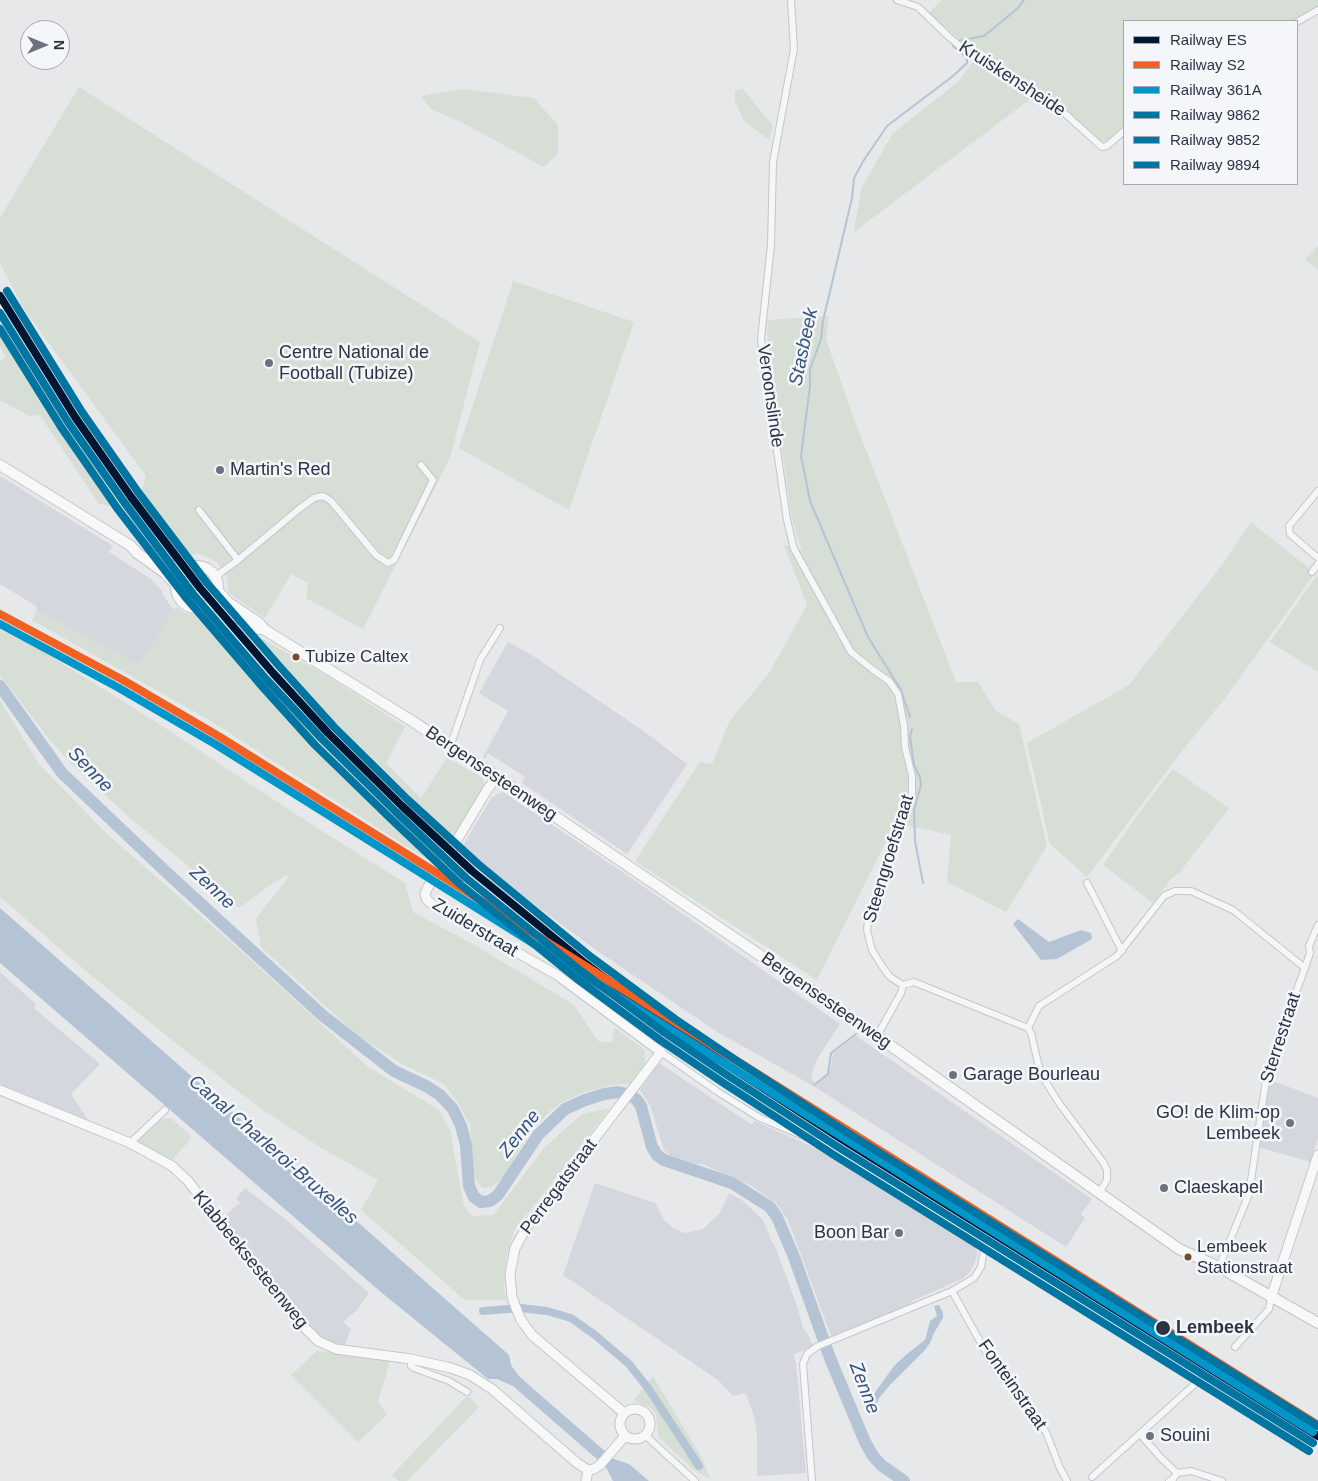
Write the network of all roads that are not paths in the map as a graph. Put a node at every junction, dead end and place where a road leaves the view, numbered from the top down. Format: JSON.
{"nodes":[{"id":1,"x":792,"y":0,"type":"edge"},
{"id":2,"x":897,"y":0,"type":"edge"},
{"id":3,"x":924,"y":0,"type":"edge"},
{"id":4,"x":918,"y":7,"type":"junction"},
{"id":5,"x":1318,"y":10,"type":"edge"},
{"id":6,"x":1298,"y":21,"type":"edge"},
{"id":7,"x":1123,"y":132,"type":"edge"},
{"id":8,"x":0,"y":465,"type":"edge"},
{"id":9,"x":421,"y":465,"type":"dead end"},
{"id":10,"x":1318,"y":491,"type":"edge"},
{"id":11,"x":199,"y":510,"type":"dead end"},
{"id":12,"x":131,"y":546,"type":"junction"},
{"id":13,"x":1318,"y":558,"type":"edge"},
{"id":14,"x":238,"y":560,"type":"junction"},
{"id":15,"x":1318,"y":564,"type":"edge"},
{"id":16,"x":186,"y":569,"type":"junction"},
{"id":17,"x":1312,"y":572,"type":"dead end"},
{"id":18,"x":216,"y":576,"type":"junction"},
{"id":19,"x":176,"y":585,"type":"junction"},
{"id":20,"x":218,"y":591,"type":"junction"},
{"id":21,"x":211,"y":604,"type":"junction"},
{"id":22,"x":500,"y":628,"type":"dead end"},
{"id":23,"x":264,"y":630,"type":"junction"},
{"id":24,"x":904,"y":726,"type":"joint"},
{"id":25,"x":450,"y":747,"type":"junction"},
{"id":26,"x":497,"y":777,"type":"junction"},
{"id":27,"x":1088,"y":883,"type":"dead end"},
{"id":28,"x":1318,"y":925,"type":"edge"},
{"id":29,"x":1122,"y":951,"type":"junction"},
{"id":30,"x":1305,"y":968,"type":"junction"},
{"id":31,"x":904,"y":985,"type":"junction"},
{"id":32,"x":1028,"y":1028,"type":"junction"},
{"id":33,"x":877,"y":1036,"type":"junction"},
{"id":34,"x":661,"y":1052,"type":"junction"},
{"id":35,"x":0,"y":1090,"type":"edge"},
{"id":36,"x":164,"y":1110,"type":"dead end"},
{"id":37,"x":130,"y":1143,"type":"junction"},
{"id":38,"x":1318,"y":1156,"type":"edge"},
{"id":39,"x":1098,"y":1193,"type":"junction"},
{"id":40,"x":985,"y":1244,"type":"junction"},
{"id":41,"x":1219,"y":1267,"type":"junction"},
{"id":42,"x":952,"y":1291,"type":"junction"},
{"id":43,"x":1271,"y":1298,"type":"junction"},
{"id":44,"x":1318,"y":1323,"type":"edge"},
{"id":45,"x":1235,"y":1347,"type":"dead end"},
{"id":46,"x":411,"y":1359,"type":"junction"},
{"id":47,"x":467,"y":1392,"type":"dead end"},
{"id":48,"x":624,"y":1413,"type":"junction"},
{"id":49,"x":1140,"y":1434,"type":"junction"},
{"id":50,"x":645,"y":1435,"type":"junction"},
{"id":51,"x":625,"y":1436,"type":"junction"},
{"id":52,"x":588,"y":1470,"type":"junction"},
{"id":53,"x":1178,"y":1472,"type":"junction"},
{"id":54,"x":1092,"y":1477,"type":"dead end"},
{"id":55,"x":586,"y":1481,"type":"edge"},
{"id":56,"x":695,"y":1481,"type":"edge"},
{"id":57,"x":812,"y":1481,"type":"edge"},
{"id":58,"x":1067,"y":1481,"type":"edge"},
{"id":59,"x":1169,"y":1481,"type":"edge"},
{"id":60,"x":1222,"y":1481,"type":"edge"}],
"edges":[{"from":1,"to":24,"type":"street","name":"Veroonslinde"},
{"from":2,"to":4,"type":"street","name":"Kruiskensheide"},
{"from":3,"to":4,"type":"street"},
{"from":4,"to":7,"type":"street","name":"Kruiskensheide"},
{"from":5,"to":6,"type":"street"},
{"from":8,"to":12,"type":"main road"},
{"from":9,"to":14,"type":"street"},
{"from":10,"to":13,"type":"street"},
{"from":11,"to":14,"type":"street"},
{"from":12,"to":16,"type":"main road"},
{"from":12,"to":19,"type":"main road"},
{"from":14,"to":18,"type":"street"},
{"from":15,"to":17,"type":"street"},
{"from":16,"to":18,"type":"main road"},
{"from":16,"to":19,"type":"main road"},
{"from":18,"to":20,"type":"main road"},
{"from":19,"to":21,"type":"main road"},
{"from":20,"to":21,"type":"main road"},
{"from":20,"to":23,"type":"main road"},
{"from":21,"to":23,"type":"main road"},
{"from":22,"to":25,"type":"street"},
{"from":23,"to":25,"type":"main road","name":"Bergensesteenweg"},
{"from":24,"to":31,"type":"street","name":"Steengroefstraat"},
{"from":25,"to":26,"type":"main road","name":"Bergensesteenweg"},
{"from":26,"to":33,"type":"main road","name":"Bergensesteenweg"},
{"from":26,"to":34,"type":"street","name":"Zuiderstraat","bridge":true},
{"from":27,"to":29,"type":"street"},
{"from":28,"to":30,"type":"street","name":"Sterrestraat"},
{"from":29,"to":30,"type":"street"},
{"from":29,"to":32,"type":"street"},
{"from":30,"to":41,"type":"street","name":"Sterrestraat"},
{"from":31,"to":32,"type":"street"},
{"from":31,"to":33,"type":"street"},
{"from":32,"to":39,"type":"street"},
{"from":33,"to":39,"type":"main road","name":"Bergensesteenweg"},
{"from":34,"to":40,"type":"street","name":"Zuiderstraat"},
{"from":34,"to":48,"type":"street","name":"Perregatstraat"},
{"from":35,"to":37,"type":"street","name":"Klabbeeksesteenweg"},
{"from":36,"to":37,"type":"street"},
{"from":37,"to":46,"type":"street","name":"Klabbeeksesteenweg"},
{"from":38,"to":43,"type":"street"},
{"from":39,"to":41,"type":"main road","name":"Bergensesteenweg"},
{"from":40,"to":42,"type":"street"},
{"from":40,"to":49,"type":"street","name":"Zuiderstraat"},
{"from":41,"to":43,"type":"main road","name":"Bergensesteenweg"},
{"from":42,"to":57,"type":"street"},
{"from":42,"to":58,"type":"street","name":"Fonteinstraat"},
{"from":43,"to":44,"type":"main road","name":"Bergensesteenweg"},
{"from":43,"to":45,"type":"street"},
{"from":46,"to":47,"type":"street"},
{"from":46,"to":52,"type":"street","name":"Klabbeeksesteenweg"},
{"from":48,"to":50,"type":"street"},
{"from":48,"to":51,"type":"street"},
{"from":49,"to":53,"type":"street"},
{"from":49,"to":54,"type":"street"},
{"from":50,"to":51,"type":"street"},
{"from":50,"to":56,"type":"street"},
{"from":51,"to":52,"type":"street"},
{"from":52,"to":55,"type":"street"},
{"from":53,"to":59,"type":"street"},
{"from":53,"to":60,"type":"street"}]}
